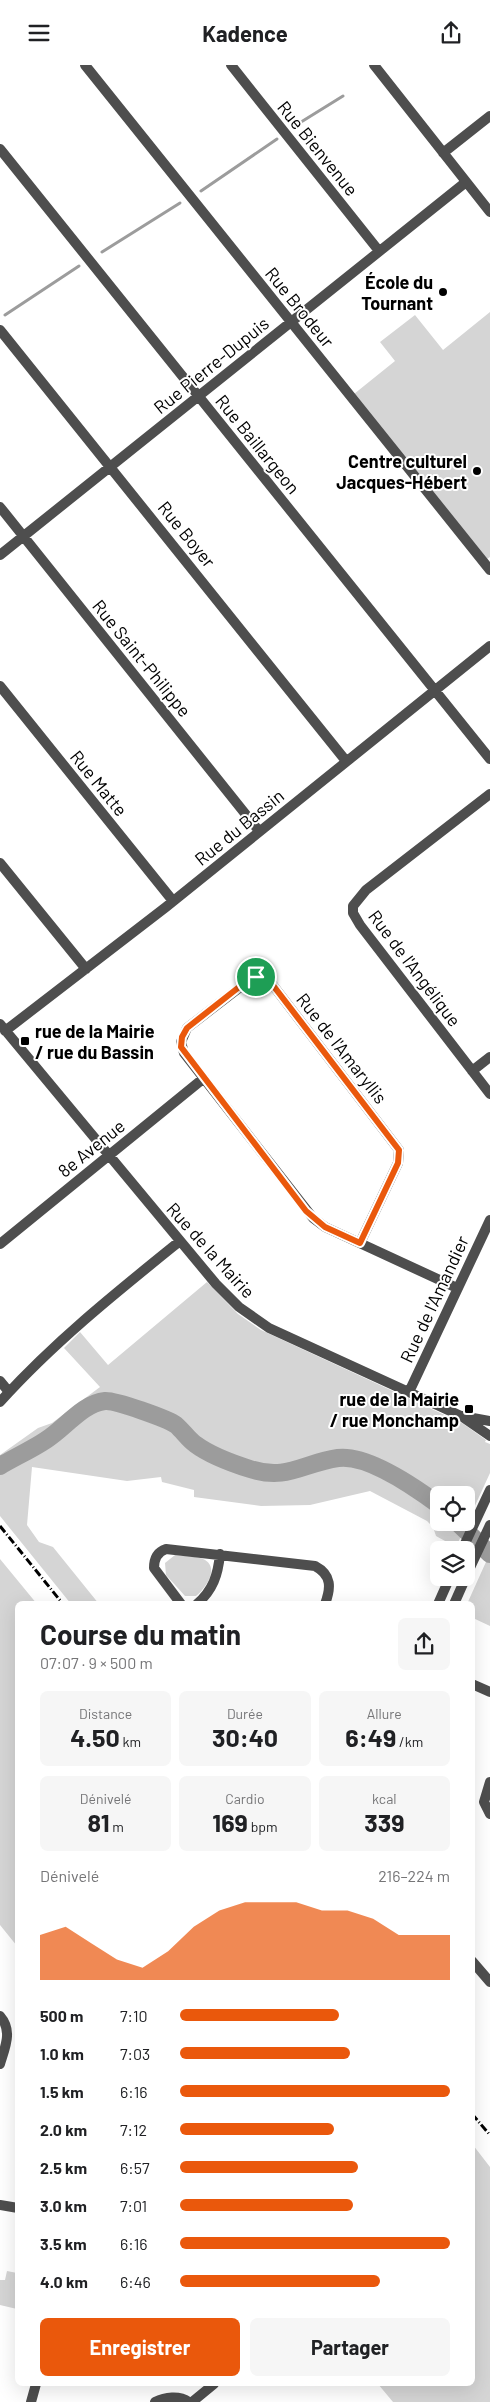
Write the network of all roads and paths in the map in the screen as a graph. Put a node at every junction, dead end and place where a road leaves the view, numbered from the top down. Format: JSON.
{"nodes":[{"id":1,"x":85,"y":65,"type":"edge"},
{"id":2,"x":230,"y":65,"type":"edge"},
{"id":3,"x":374,"y":65,"type":"edge"},
{"id":4,"x":490,"y":116,"type":"edge"},
{"id":5,"x":0,"y":149,"type":"edge"},
{"id":6,"x":443,"y":153,"type":"junction"},
{"id":7,"x":466,"y":182,"type":"junction"},
{"id":8,"x":490,"y":212,"type":"edge"},
{"id":9,"x":379,"y":251,"type":"junction"},
{"id":10,"x":291,"y":322,"type":"junction"},
{"id":11,"x":0,"y":330,"type":"edge"},
{"id":12,"x":199,"y":396,"type":"junction"},
{"id":13,"x":111,"y":467,"type":"junction"},
{"id":14,"x":0,"y":507,"type":"edge"},
{"id":15,"x":24,"y":536,"type":"junction"},
{"id":16,"x":0,"y":555,"type":"edge"},
{"id":17,"x":490,"y":570,"type":"edge"},
{"id":18,"x":490,"y":646,"type":"edge"},
{"id":19,"x":0,"y":686,"type":"edge"},
{"id":20,"x":435,"y":690,"type":"junction"},
{"id":21,"x":490,"y":759,"type":"edge"},
{"id":22,"x":346,"y":761,"type":"junction"},
{"id":23,"x":490,"y":794,"type":"edge"},
{"id":24,"x":259,"y":831,"type":"junction"},
{"id":25,"x":0,"y":863,"type":"edge"},
{"id":26,"x":173,"y":901,"type":"junction"},
{"id":27,"x":86,"y":969,"type":"junction"},
{"id":28,"x":3,"y":1027,"type":"edge"},
{"id":29,"x":490,"y":1057,"type":"edge"},
{"id":30,"x":472,"y":1071,"type":"junction"},
{"id":31,"x":204,"y":1078,"type":"junction"},
{"id":32,"x":490,"y":1094,"type":"edge"},
{"id":33,"x":108,"y":1155,"type":"junction"},
{"id":34,"x":490,"y":1220,"type":"edge"},
{"id":35,"x":180,"y":1241,"type":"junction"},
{"id":36,"x":0,"y":1243,"type":"edge"},
{"id":37,"x":360,"y":1243,"type":"junction"},
{"id":38,"x":457,"y":1288,"type":"junction"},
{"id":39,"x":0,"y":1381,"type":"edge"},
{"id":40,"x":9,"y":1392,"type":"junction"},
{"id":41,"x":410,"y":1392,"type":"junction"},
{"id":42,"x":0,"y":1401,"type":"edge"},
{"id":43,"x":461,"y":1416,"type":"junction"},
{"id":44,"x":490,"y":1421,"type":"edge"},
{"id":45,"x":490,"y":1436,"type":"edge"},
{"id":46,"x":490,"y":1490,"type":"edge"},
{"id":47,"x":488,"y":1530,"type":"edge"},
{"id":48,"x":466,"y":1541,"type":"edge"},
{"id":49,"x":220,"y":1555,"type":"junction"},
{"id":50,"x":475,"y":1557,"type":"edge"},
{"id":51,"x":446,"y":1586,"type":"edge"},
{"id":52,"x":462,"y":1586,"type":"edge"},
{"id":53,"x":179,"y":1601,"type":"edge"},
{"id":54,"x":199,"y":1601,"type":"edge"},
{"id":55,"x":326,"y":1601,"type":"edge"},
{"id":56,"x":439,"y":1601,"type":"edge"},
{"id":57,"x":455,"y":1601,"type":"edge"},
{"id":58,"x":475,"y":1685,"type":"edge"},
{"id":59,"x":490,"y":1692,"type":"edge"},
{"id":60,"x":490,"y":1781,"type":"edge"},
{"id":61,"x":490,"y":1814,"type":"edge"},
{"id":62,"x":475,"y":1964,"type":"edge"},
{"id":63,"x":490,"y":1982,"type":"edge"},
{"id":64,"x":0,"y":2016,"type":"edge"},
{"id":65,"x":0,"y":2065,"type":"edge"},
{"id":66,"x":0,"y":2205,"type":"edge"},
{"id":67,"x":15,"y":2208,"type":"edge"},
{"id":68,"x":35,"y":2386,"type":"edge"},
{"id":69,"x":211,"y":2386,"type":"edge"},
{"id":70,"x":31,"y":2402,"type":"edge"},
{"id":71,"x":155,"y":2402,"type":"edge"},
{"id":72,"x":190,"y":2402,"type":"edge"}],
"edges":[{"from":1,"to":10,"type":"street","name":"Rue Brodeur"},
{"from":2,"to":9,"type":"street","name":"Rue Bienvenue"},
{"from":3,"to":6,"type":"street"},
{"from":4,"to":6,"type":"street"},
{"from":5,"to":12,"type":"street","name":"Rue Baillargeon"},
{"from":6,"to":7,"type":"street"},
{"from":7,"to":8,"type":"street"},
{"from":7,"to":9,"type":"street","name":"Rue Pierre-Dupuis"},
{"from":9,"to":10,"type":"street","name":"Rue Pierre-Dupuis"},
{"from":10,"to":12,"type":"street","name":"Rue Pierre-Dupuis"},
{"from":10,"to":17,"type":"street","name":"Rue Brodeur"},
{"from":11,"to":13,"type":"street","name":"Rue Boyer"},
{"from":12,"to":13,"type":"street","name":"Rue Pierre-Dupuis"},
{"from":12,"to":20,"type":"street","name":"Rue Baillargeon"},
{"from":13,"to":15,"type":"street","name":"Rue Pierre-Dupuis"},
{"from":13,"to":22,"type":"street","name":"Rue Boyer"},
{"from":14,"to":15,"type":"street","name":"Rue Saint-Philippe"},
{"from":15,"to":16,"type":"street","name":"Rue Pierre-Dupuis"},
{"from":15,"to":24,"type":"street","name":"Rue Saint-Philippe"},
{"from":18,"to":20,"type":"street","name":"Rue du Bassin"},
{"from":19,"to":26,"type":"street","name":"Rue Matte"},
{"from":20,"to":21,"type":"street","name":"Rue Baillargeon"},
{"from":20,"to":22,"type":"street","name":"Rue du Bassin"},
{"from":22,"to":24,"type":"street","name":"Rue du Bassin"},
{"from":23,"to":30,"type":"street","name":"Rue de l'Angélique"},
{"from":24,"to":26,"type":"street","name":"Rue du Bassin"},
{"from":25,"to":27,"type":"street"},
{"from":26,"to":27,"type":"street","name":"Rue du Bassin"},
{"from":27,"to":28,"type":"street","name":"Rue du Bassin"},
{"from":28,"to":33,"type":"street","name":"Rue de la Mairie"},
{"from":29,"to":30,"type":"street"},
{"from":30,"to":32,"type":"street","name":"Rue de l'Angélique"},
{"from":31,"to":33,"type":"street","name":"8e Avenue"},
{"from":31,"to":37,"type":"street","name":"Rue de l'Amaryllis"},
{"from":31,"to":37,"type":"street","name":"Rue de l'Amaryllis"},
{"from":33,"to":35,"type":"street","name":"Rue de la Mairie"},
{"from":33,"to":36,"type":"street","name":"8e Avenue"},
{"from":34,"to":38,"type":"street","name":"Rue de l'Amandier"},
{"from":35,"to":40,"type":"street"},
{"from":35,"to":41,"type":"street","name":"Rue de la Mairie"},
{"from":37,"to":38,"type":"street","name":"Rue de l'Amaryllis"},
{"from":38,"to":41,"type":"street","name":"Rue de l'Amandier"},
{"from":39,"to":40,"type":"street"},
{"from":40,"to":42,"type":"street"},
{"from":41,"to":43,"type":"street","name":"Rue de la Mairie"},
{"from":43,"to":44,"type":"street","name":"Rue de la Mairie"},
{"from":43,"to":45,"type":"street","name":"Rue de la Mairie"},
{"from":46,"to":48,"type":"street"},
{"from":47,"to":50,"type":"street"},
{"from":49,"to":53,"type":"street"},
{"from":49,"to":54,"type":"street"},
{"from":49,"to":55,"type":"street"},
{"from":51,"to":56,"type":"street"},
{"from":52,"to":57,"type":"street"},
{"from":58,"to":59,"type":"street"},
{"from":60,"to":61,"type":"street"},
{"from":62,"to":63,"type":"street"},
{"from":64,"to":65,"type":"street"},
{"from":66,"to":67,"type":"street"},
{"from":68,"to":70,"type":"street"},
{"from":69,"to":72,"type":"street"},
{"from":71,"to":72,"type":"street"}]}
